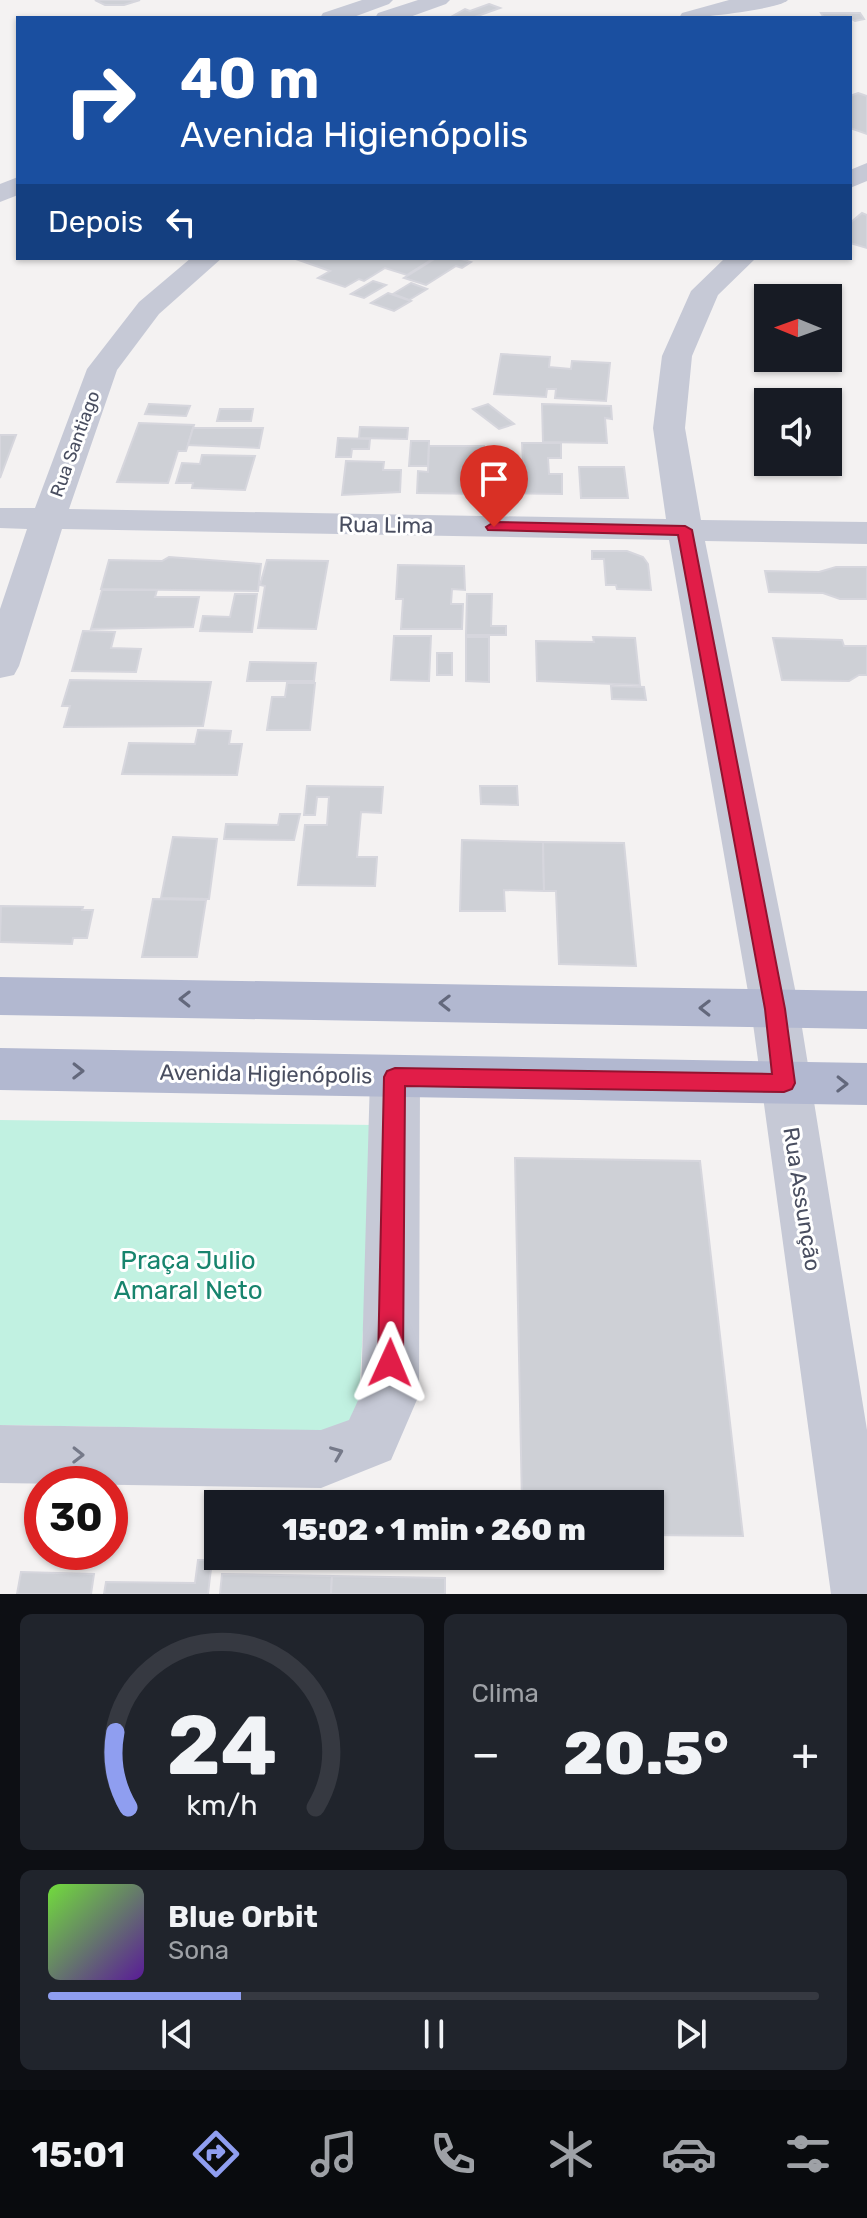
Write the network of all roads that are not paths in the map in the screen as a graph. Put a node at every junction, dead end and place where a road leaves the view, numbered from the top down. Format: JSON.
{"nodes":[{"id":1,"x":382,"y":0,"type":"edge"},
{"id":2,"x":439,"y":0,"type":"edge"},
{"id":3,"x":777,"y":0,"type":"edge"},
{"id":4,"x":337,"y":16,"type":"edge"},
{"id":5,"x":392,"y":16,"type":"edge"},
{"id":6,"x":697,"y":16,"type":"edge"},
{"id":7,"x":206,"y":260,"type":"edge"},
{"id":8,"x":740,"y":260,"type":"edge"},
{"id":9,"x":0,"y":518,"type":"edge"},
{"id":10,"x":48,"y":519,"type":"junction"},
{"id":11,"x":685,"y":530,"type":"junction"},
{"id":12,"x":867,"y":533,"type":"edge"},
{"id":13,"x":0,"y":666,"type":"edge"},
{"id":14,"x":0,"y":996,"type":"edge"},
{"id":15,"x":775,"y":1009,"type":"junction"},
{"id":16,"x":867,"y":1010,"type":"edge"},
{"id":17,"x":0,"y":1069,"type":"edge"},
{"id":18,"x":395,"y":1077,"type":"junction"},
{"id":19,"x":784,"y":1083,"type":"junction"},
{"id":20,"x":867,"y":1084,"type":"edge"},
{"id":21,"x":0,"y":1454,"type":"edge"},
{"id":22,"x":862,"y":1594,"type":"edge"}],
"edges":[{"from":1,"to":4,"type":"street"},
{"from":2,"to":5,"type":"street"},
{"from":3,"to":6,"type":"street"},
{"from":7,"to":10,"type":"street","name":"Rua Santiago"},
{"from":8,"to":11,"type":"street","name":"Rua Assunção"},
{"from":9,"to":10,"type":"street","name":"Rua Lima"},
{"from":10,"to":11,"type":"street","name":"Rua Lima"},
{"from":10,"to":13,"type":"street","name":"Rua Santiago"},
{"from":11,"to":12,"type":"street","name":"Rua Lima"},
{"from":11,"to":15,"type":"street","name":"Rua Assunção"},
{"from":15,"to":14,"type":"main road","one_way":true},
{"from":15,"to":16,"type":"main road"},
{"from":15,"to":19,"type":"street","name":"Rua Assunção"},
{"from":17,"to":18,"type":"main road","name":"Avenida Higienópolis","one_way":true},
{"from":18,"to":19,"type":"main road","name":"Avenida Higienópolis"},
{"from":21,"to":18,"type":"street","one_way":true},
{"from":19,"to":20,"type":"main road","name":"Avenida Higienópolis","one_way":true},
{"from":19,"to":22,"type":"street","name":"Rua Assunção"}]}
